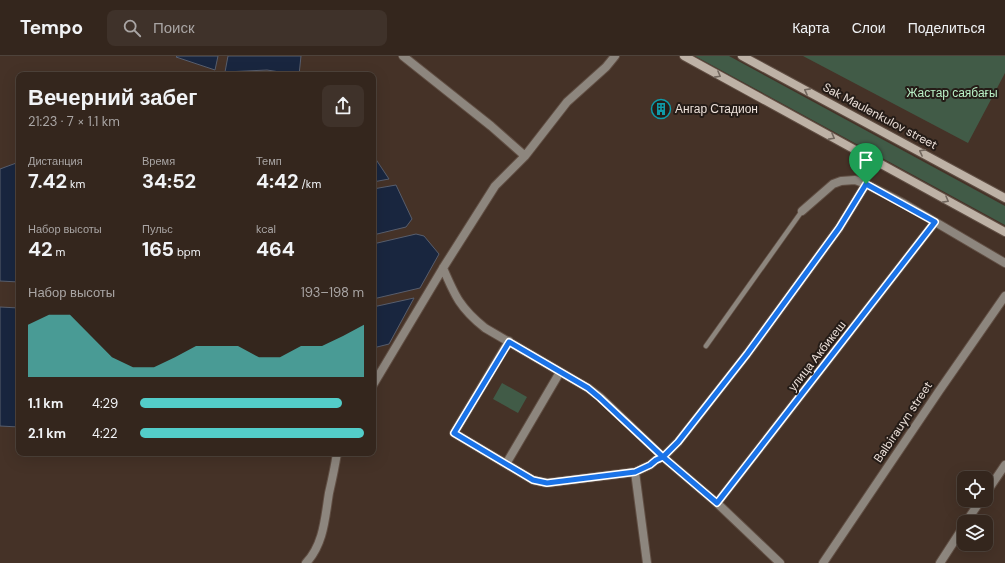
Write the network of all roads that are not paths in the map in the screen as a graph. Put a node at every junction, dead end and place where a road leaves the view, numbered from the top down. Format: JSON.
{"nodes":[{"id":1,"x":403,"y":56,"type":"edge"},
{"id":2,"x":615,"y":56,"type":"edge"},
{"id":3,"x":684,"y":56,"type":"edge"},
{"id":4,"x":742,"y":56,"type":"edge"},
{"id":5,"x":525,"y":156,"type":"junction"},
{"id":6,"x":866,"y":184,"type":"junction"},
{"id":7,"x":1005,"y":198,"type":"edge"},
{"id":8,"x":802,"y":211,"type":"joint"},
{"id":9,"x":935,"y":222,"type":"junction"},
{"id":10,"x":1005,"y":232,"type":"edge"},
{"id":11,"x":1005,"y":263,"type":"edge"},
{"id":12,"x":443,"y":268,"type":"junction"},
{"id":13,"x":1005,"y":296,"type":"edge"},
{"id":14,"x":509,"y":342,"type":"junction"},
{"id":15,"x":706,"y":346,"type":"dead end"},
{"id":16,"x":560,"y":372,"type":"junction"},
{"id":17,"x":376,"y":380,"type":"edge"},
{"id":18,"x":337,"y":456,"type":"edge"},
{"id":19,"x":663,"y":457,"type":"junction"},
{"id":20,"x":506,"y":464,"type":"junction"},
{"id":21,"x":1005,"y":465,"type":"edge"},
{"id":22,"x":635,"y":472,"type":"junction"},
{"id":23,"x":993,"y":483,"type":"edge"},
{"id":24,"x":717,"y":503,"type":"junction"},
{"id":25,"x":957,"y":537,"type":"edge"},
{"id":26,"x":306,"y":563,"type":"edge"},
{"id":27,"x":647,"y":563,"type":"edge"},
{"id":28,"x":780,"y":563,"type":"edge"},
{"id":29,"x":823,"y":563,"type":"edge"},
{"id":30,"x":940,"y":563,"type":"edge"}],
"edges":[{"from":1,"to":5,"type":"street"},
{"from":2,"to":5,"type":"street"},
{"from":3,"to":10,"type":"main road","one_way":true},
{"from":7,"to":4,"type":"main road","name":"Sak Maulenkulov street","one_way":true},
{"from":5,"to":12,"type":"street"},
{"from":6,"to":8,"type":"street"},
{"from":6,"to":9,"type":"street"},
{"from":6,"to":19,"type":"street"},
{"from":8,"to":15,"type":"lane"},
{"from":9,"to":11,"type":"street"},
{"from":9,"to":24,"type":"street","name":"улица Акбикеш"},
{"from":12,"to":14,"type":"street"},
{"from":12,"to":17,"type":"street"},
{"from":13,"to":29,"type":"street","name":"Balbirauyn street"},
{"from":14,"to":16,"type":"street"},
{"from":14,"to":20,"type":"street"},
{"from":16,"to":19,"type":"street"},
{"from":16,"to":20,"type":"street"},
{"from":18,"to":26,"type":"street"},
{"from":19,"to":22,"type":"street"},
{"from":19,"to":24,"type":"street"},
{"from":20,"to":22,"type":"street"},
{"from":21,"to":23,"type":"street"},
{"from":22,"to":27,"type":"street"},
{"from":24,"to":28,"type":"street"},
{"from":25,"to":30,"type":"street"}]}
